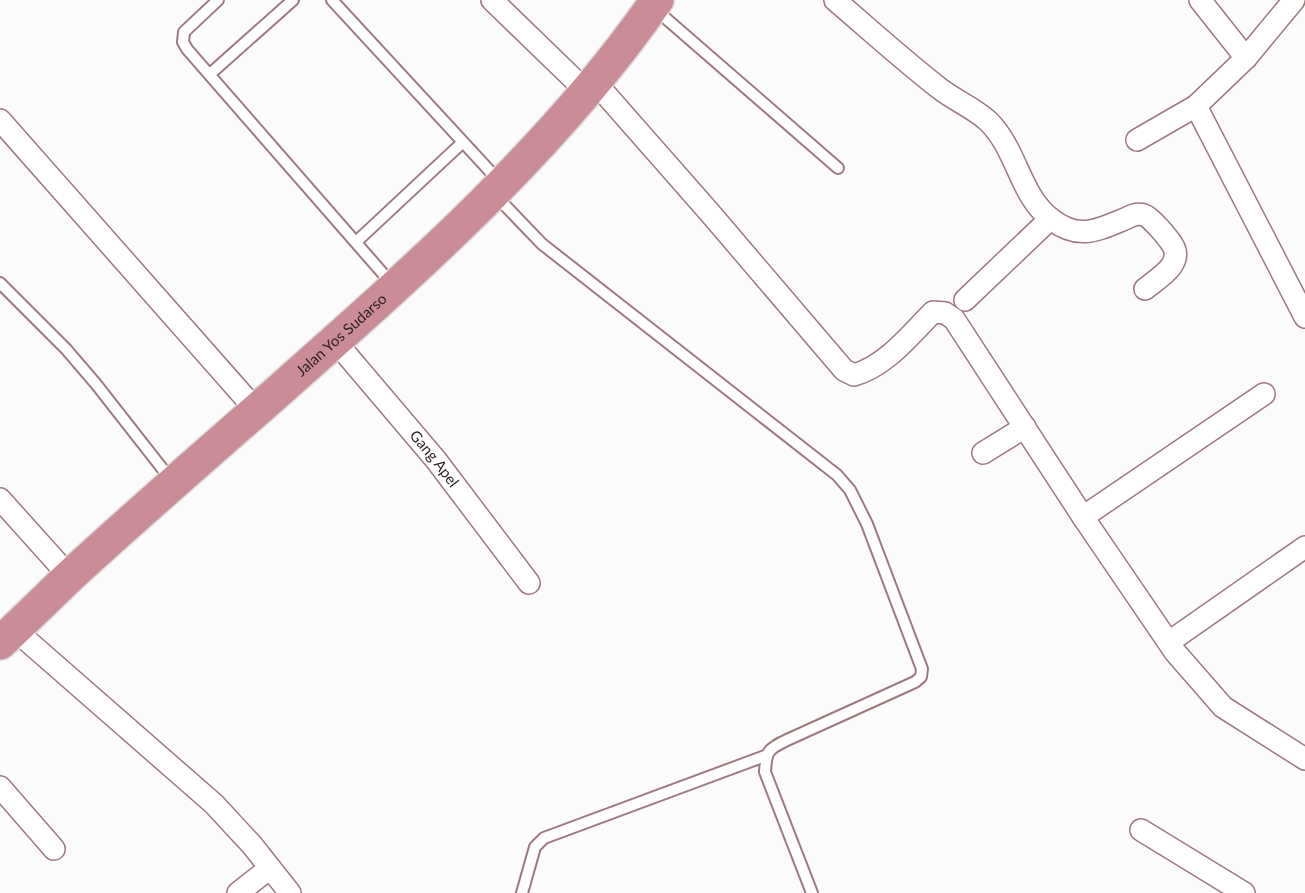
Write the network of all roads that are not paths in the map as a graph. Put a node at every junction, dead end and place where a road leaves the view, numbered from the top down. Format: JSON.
{"nodes":[{"id":1,"x":218,"y":0,"type":"edge"},
{"id":2,"x":293,"y":0,"type":"edge"},
{"id":3,"x":332,"y":0,"type":"edge"},
{"id":4,"x":492,"y":0,"type":"edge"},
{"id":5,"x":835,"y":0,"type":"edge"},
{"id":6,"x":1200,"y":0,"type":"edge"},
{"id":7,"x":1294,"y":0,"type":"edge"},
{"id":8,"x":655,"y":3,"type":"edge"},
{"id":9,"x":1246,"y":58,"type":"junction"},
{"id":10,"x":210,"y":74,"type":"junction"},
{"id":11,"x":590,"y":86,"type":"junction"},
{"id":12,"x":1196,"y":106,"type":"junction"},
{"id":13,"x":0,"y":120,"type":"edge"},
{"id":14,"x":1137,"y":140,"type":"dead end"},
{"id":15,"x":463,"y":142,"type":"junction"},
{"id":16,"x":838,"y":168,"type":"dead end"},
{"id":17,"x":497,"y":188,"type":"junction"},
{"id":18,"x":1050,"y":219,"type":"junction"},
{"id":19,"x":356,"y":242,"type":"junction"},
{"id":20,"x":0,"y":283,"type":"edge"},
{"id":21,"x":394,"y":287,"type":"junction"},
{"id":22,"x":1145,"y":289,"type":"dead end"},
{"id":23,"x":965,"y":300,"type":"dead end"},
{"id":24,"x":1305,"y":317,"type":"edge"},
{"id":25,"x":335,"y":341,"type":"junction"},
{"id":26,"x":1264,"y":394,"type":"dead end"},
{"id":27,"x":256,"y":410,"type":"junction"},
{"id":28,"x":1025,"y":427,"type":"junction"},
{"id":29,"x":983,"y":453,"type":"dead end"},
{"id":30,"x":174,"y":483,"type":"junction"},
{"id":31,"x":0,"y":499,"type":"edge"},
{"id":32,"x":1083,"y":517,"type":"junction"},
{"id":33,"x":1305,"y":547,"type":"edge"},
{"id":34,"x":70,"y":577,"type":"junction"},
{"id":35,"x":529,"y":583,"type":"dead end"},
{"id":36,"x":7,"y":637,"type":"edge"},
{"id":37,"x":1169,"y":642,"type":"junction"},
{"id":38,"x":765,"y":756,"type":"junction"},
{"id":39,"x":1305,"y":759,"type":"edge"},
{"id":40,"x":0,"y":787,"type":"edge"},
{"id":41,"x":1141,"y":830,"type":"dead end"},
{"id":42,"x":54,"y":849,"type":"dead end"},
{"id":43,"x":270,"y":868,"type":"junction"},
{"id":44,"x":238,"y":893,"type":"edge"},
{"id":45,"x":290,"y":893,"type":"edge"},
{"id":46,"x":522,"y":893,"type":"edge"},
{"id":47,"x":812,"y":893,"type":"edge"},
{"id":48,"x":1244,"y":893,"type":"edge"}],
"edges":[{"from":1,"to":10,"type":"lane"},
{"from":2,"to":10,"type":"lane"},
{"from":3,"to":15,"type":"lane"},
{"from":4,"to":11,"type":"street"},
{"from":5,"to":18,"type":"street"},
{"from":6,"to":9,"type":"street"},
{"from":7,"to":9,"type":"street"},
{"from":8,"to":11,"type":"highway","name":"Jalan Yos Sudarso"},
{"from":8,"to":16,"type":"lane"},
{"from":9,"to":12,"type":"street"},
{"from":10,"to":19,"type":"lane"},
{"from":11,"to":17,"type":"highway","name":"Jalan Yos Sudarso"},
{"from":11,"to":28,"type":"street"},
{"from":12,"to":14,"type":"street"},
{"from":12,"to":24,"type":"street"},
{"from":13,"to":27,"type":"street"},
{"from":15,"to":17,"type":"lane"},
{"from":15,"to":19,"type":"lane"},
{"from":17,"to":21,"type":"highway","name":"Jalan Yos Sudarso"},
{"from":17,"to":38,"type":"lane"},
{"from":18,"to":22,"type":"street"},
{"from":18,"to":23,"type":"street"},
{"from":19,"to":21,"type":"lane"},
{"from":20,"to":30,"type":"lane"},
{"from":21,"to":25,"type":"highway","name":"Jalan Yos Sudarso"},
{"from":25,"to":27,"type":"highway","name":"Jalan Yos Sudarso"},
{"from":25,"to":35,"type":"street","name":"Gang Apel"},
{"from":26,"to":32,"type":"street"},
{"from":27,"to":30,"type":"highway","name":"Jalan Yos Sudarso"},
{"from":28,"to":29,"type":"street"},
{"from":28,"to":32,"type":"street"},
{"from":30,"to":34,"type":"highway","name":"Jalan Yos Sudarso"},
{"from":31,"to":34,"type":"street"},
{"from":32,"to":37,"type":"street"},
{"from":33,"to":37,"type":"street"},
{"from":34,"to":36,"type":"highway","name":"Jalan Yos Sudarso"},
{"from":36,"to":43,"type":"street"},
{"from":37,"to":39,"type":"street"},
{"from":38,"to":46,"type":"lane"},
{"from":38,"to":47,"type":"lane"},
{"from":40,"to":42,"type":"street"},
{"from":41,"to":48,"type":"street"},
{"from":43,"to":44,"type":"street"},
{"from":43,"to":45,"type":"street"}]}
